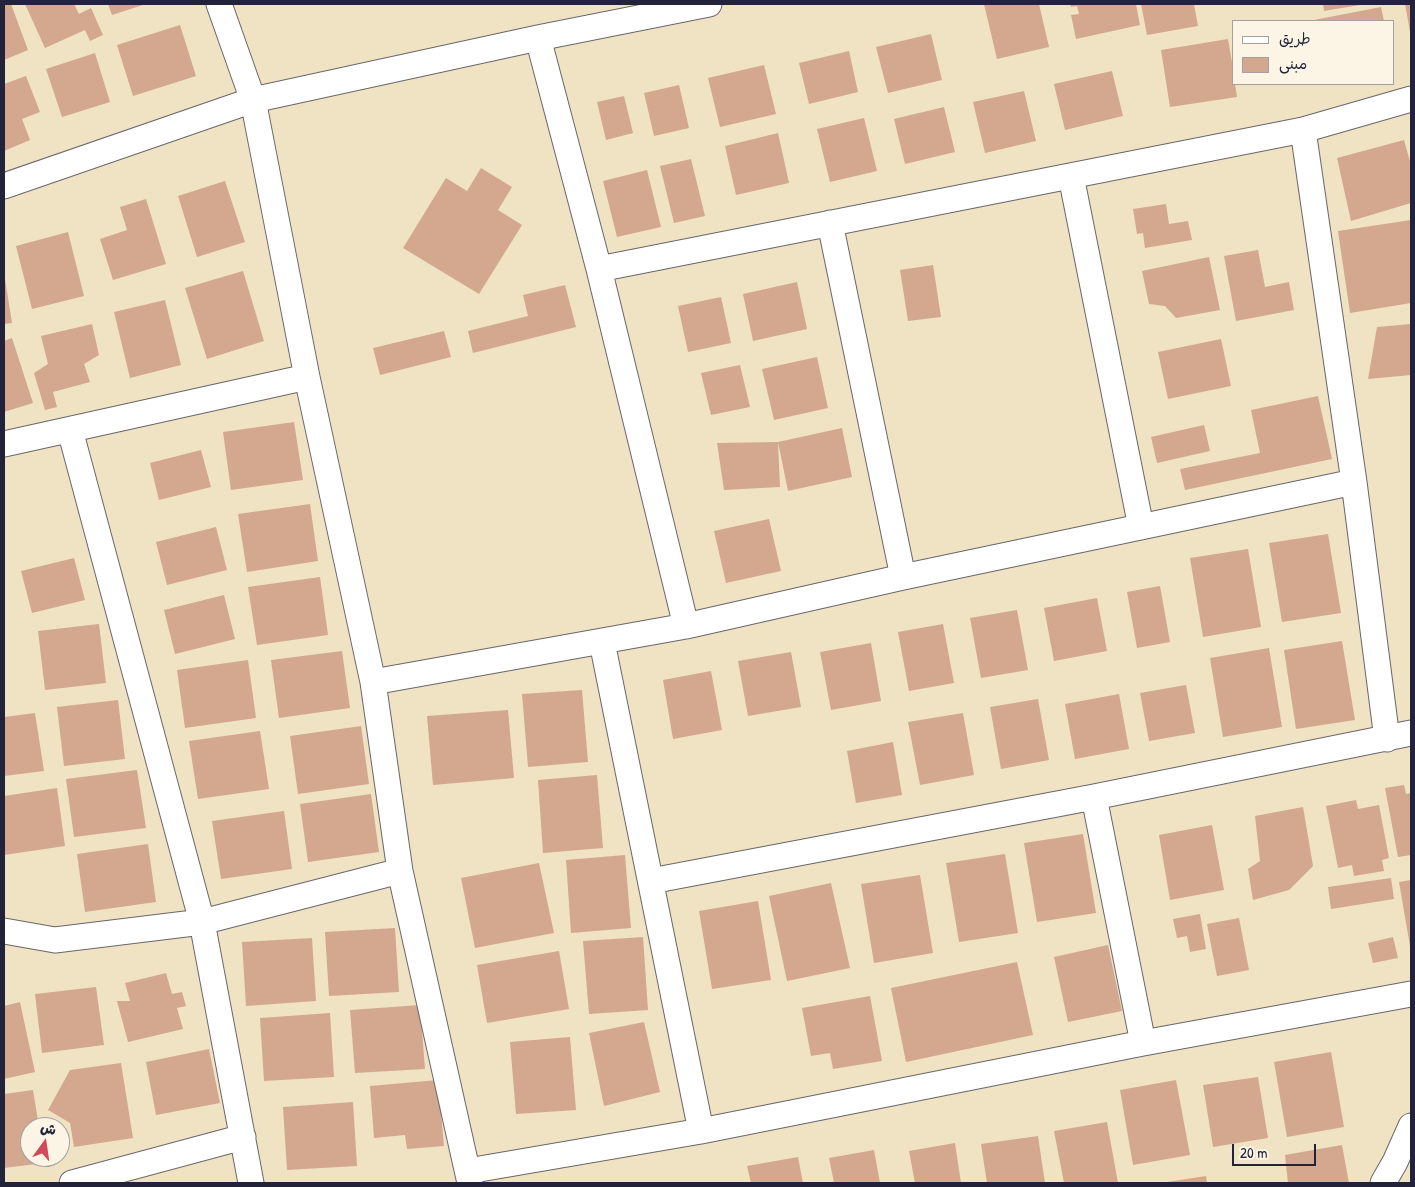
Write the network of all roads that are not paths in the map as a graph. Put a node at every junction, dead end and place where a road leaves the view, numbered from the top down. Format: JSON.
{"nodes":[{"id":1,"x":219,"y":4,"type":"edge"},
{"id":2,"x":709,"y":4,"type":"edge"},
{"id":3,"x":538,"y":38,"type":"junction"},
{"id":4,"x":1411,"y":99,"type":"edge"},
{"id":5,"x":253,"y":100,"type":"junction"},
{"id":6,"x":1303,"y":130,"type":"junction"},
{"id":7,"x":1070,"y":176,"type":"junction"},
{"id":8,"x":4,"y":186,"type":"edge"},
{"id":9,"x":830,"y":223,"type":"junction"},
{"id":10,"x":599,"y":270,"type":"junction"},
{"id":11,"x":307,"y":377,"type":"junction"},
{"id":12,"x":70,"y":430,"type":"junction"},
{"id":13,"x":4,"y":444,"type":"edge"},
{"id":14,"x":1354,"y":482,"type":"junction"},
{"id":15,"x":1141,"y":527,"type":"junction"},
{"id":16,"x":903,"y":577,"type":"junction"},
{"id":17,"x":686,"y":626,"type":"junction"},
{"id":18,"x":602,"y":642,"type":"junction"},
{"id":19,"x":373,"y":682,"type":"junction"},
{"id":20,"x":1411,"y":733,"type":"edge"},
{"id":21,"x":1387,"y":739,"type":"junction"},
{"id":22,"x":1094,"y":797,"type":"junction"},
{"id":23,"x":400,"y":871,"type":"junction"},
{"id":24,"x":651,"y":881,"type":"junction"},
{"id":25,"x":202,"y":922,"type":"junction"},
{"id":26,"x":4,"y":931,"type":"edge"},
{"id":27,"x":1411,"y":994,"type":"edge"},
{"id":28,"x":1143,"y":1043,"type":"junction"},
{"id":29,"x":1411,"y":1126,"type":"edge"},
{"id":30,"x":701,"y":1131,"type":"junction"},
{"id":31,"x":242,"y":1136,"type":"junction"},
{"id":32,"x":1403,"y":1167,"type":"edge"},
{"id":33,"x":469,"y":1177,"type":"edge"},
{"id":34,"x":72,"y":1183,"type":"edge"},
{"id":35,"x":251,"y":1183,"type":"edge"},
{"id":36,"x":1383,"y":1183,"type":"edge"}],
"edges":[{"from":1,"to":5,"type":"street"},
{"from":2,"to":3,"type":"street"},
{"from":3,"to":5,"type":"street"},
{"from":3,"to":10,"type":"street"},
{"from":4,"to":6,"type":"street"},
{"from":5,"to":8,"type":"street"},
{"from":5,"to":11,"type":"street"},
{"from":6,"to":7,"type":"street"},
{"from":6,"to":14,"type":"street"},
{"from":7,"to":9,"type":"street"},
{"from":7,"to":15,"type":"street"},
{"from":9,"to":10,"type":"street"},
{"from":9,"to":16,"type":"street"},
{"from":10,"to":17,"type":"street"},
{"from":11,"to":12,"type":"street"},
{"from":11,"to":19,"type":"street"},
{"from":12,"to":13,"type":"street"},
{"from":12,"to":25,"type":"street"},
{"from":14,"to":15,"type":"street"},
{"from":14,"to":21,"type":"street"},
{"from":15,"to":16,"type":"street"},
{"from":16,"to":17,"type":"street"},
{"from":17,"to":18,"type":"street"},
{"from":18,"to":19,"type":"street"},
{"from":18,"to":24,"type":"street"},
{"from":19,"to":23,"type":"street"},
{"from":20,"to":21,"type":"street"},
{"from":21,"to":22,"type":"street"},
{"from":22,"to":24,"type":"street"},
{"from":22,"to":28,"type":"street"},
{"from":23,"to":25,"type":"street"},
{"from":23,"to":33,"type":"street"},
{"from":24,"to":30,"type":"street"},
{"from":25,"to":26,"type":"street"},
{"from":25,"to":31,"type":"street"},
{"from":27,"to":28,"type":"street"},
{"from":28,"to":30,"type":"street"},
{"from":29,"to":32,"type":"street"},
{"from":30,"to":33,"type":"street"},
{"from":31,"to":34,"type":"street"},
{"from":31,"to":35,"type":"street"},
{"from":32,"to":36,"type":"street"}]}
